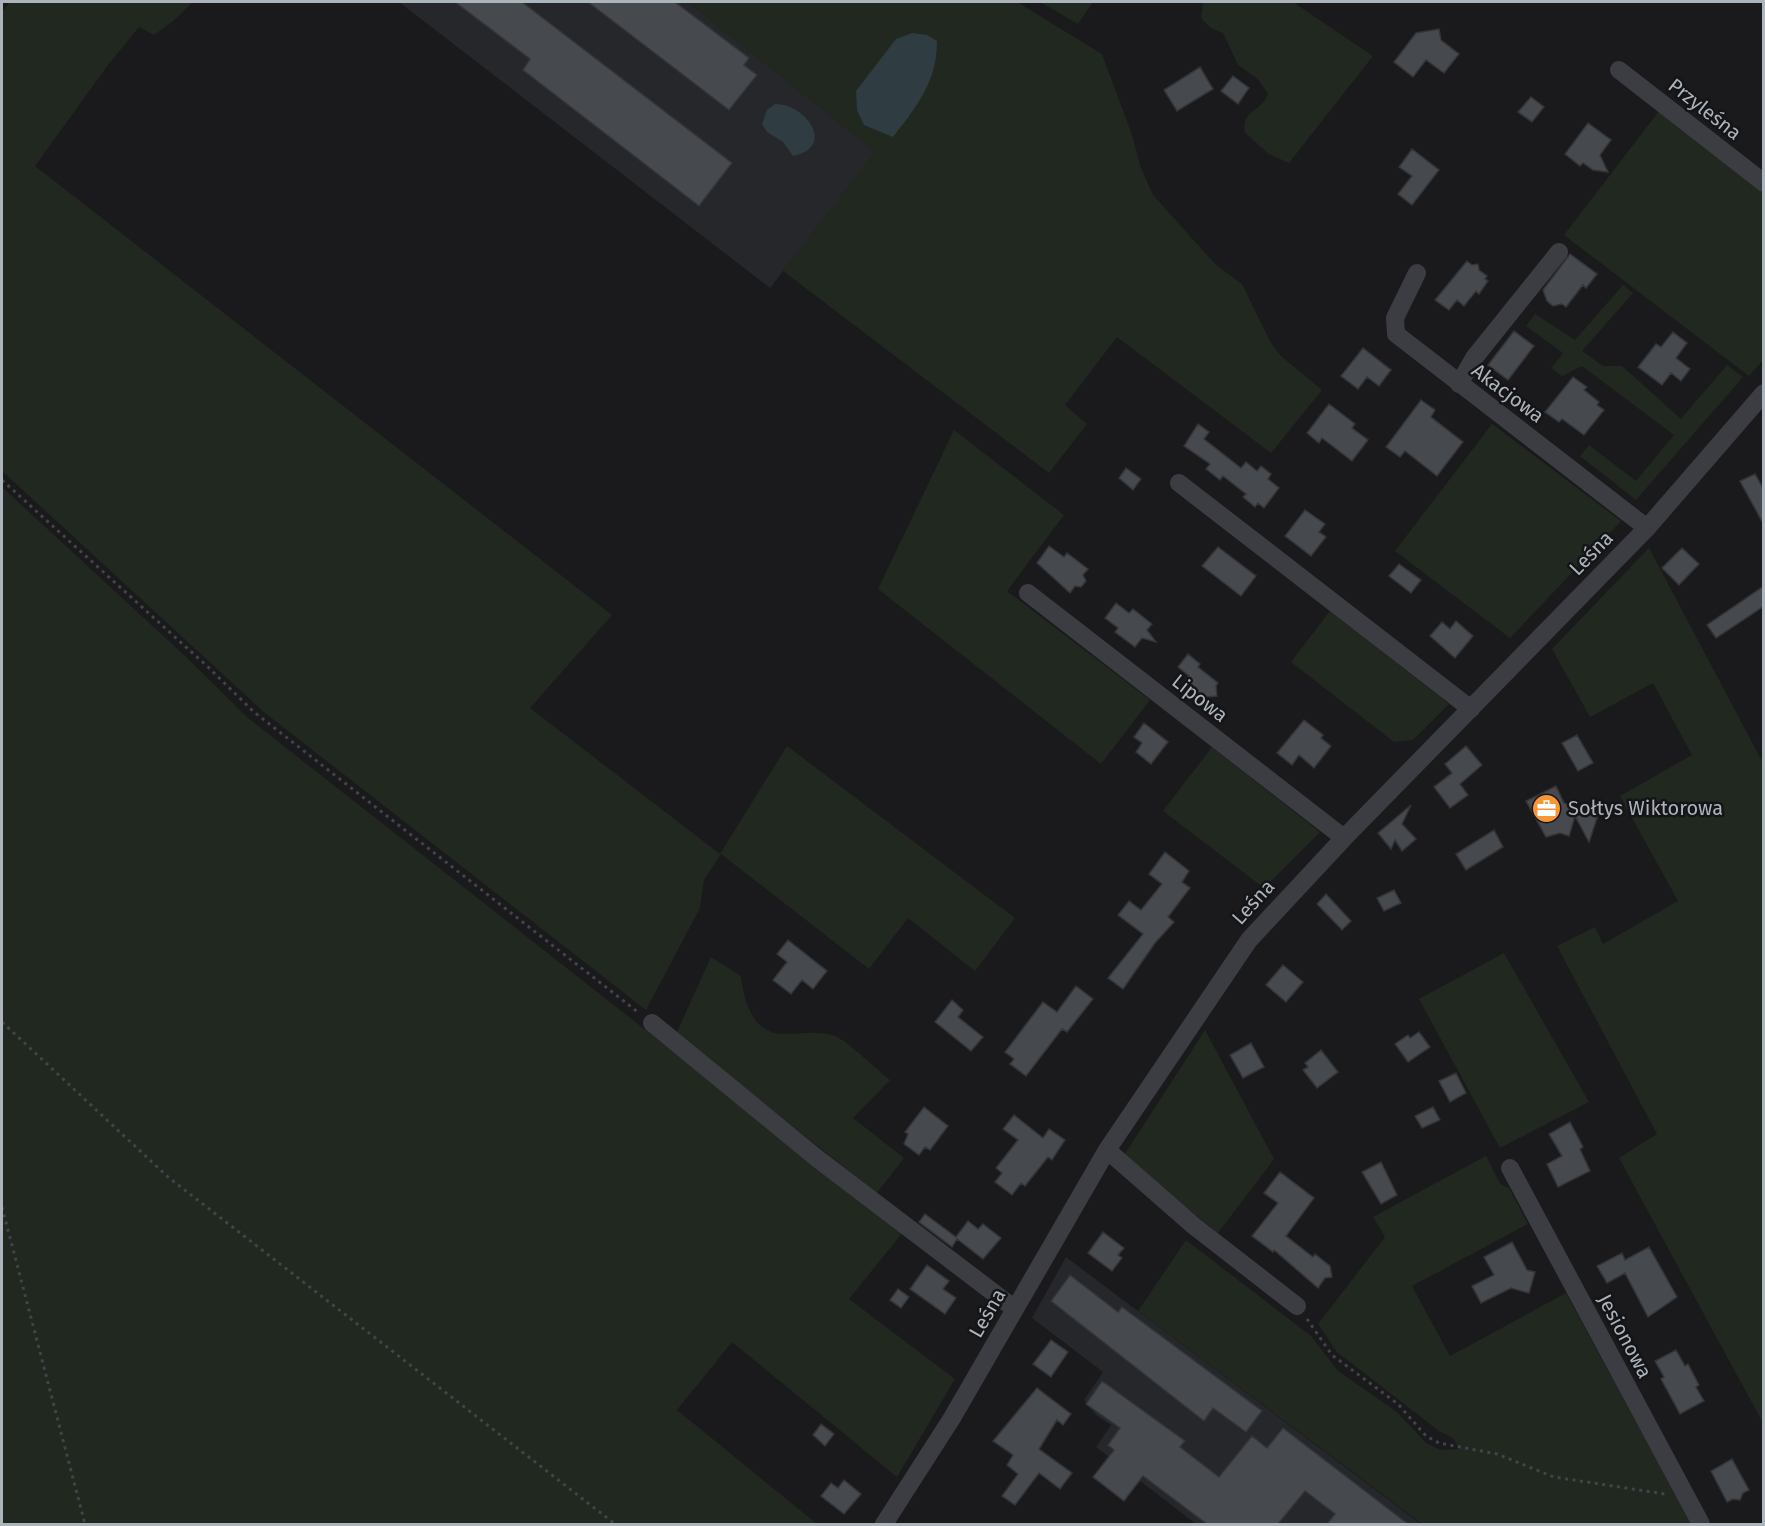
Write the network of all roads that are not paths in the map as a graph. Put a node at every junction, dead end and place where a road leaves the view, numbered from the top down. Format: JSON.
{"nodes":[{"id":1,"x":1619,"y":70,"type":"dead end"},
{"id":2,"x":1764,"y":183,"type":"edge"},
{"id":3,"x":1559,"y":252,"type":"dead end"},
{"id":4,"x":1417,"y":273,"type":"dead end"},
{"id":5,"x":1459,"y":384,"type":"junction"},
{"id":6,"x":1764,"y":393,"type":"edge"},
{"id":7,"x":1179,"y":483,"type":"dead end"},
{"id":8,"x":1647,"y":528,"type":"junction"},
{"id":9,"x":1028,"y":593,"type":"dead end"},
{"id":10,"x":1471,"y":709,"type":"junction"},
{"id":11,"x":1344,"y":837,"type":"junction"},
{"id":12,"x":652,"y":1023,"type":"road end"},
{"id":13,"x":1107,"y":1150,"type":"junction"},
{"id":14,"x":1510,"y":1168,"type":"dead end"},
{"id":15,"x":1297,"y":1306,"type":"road end"},
{"id":16,"x":1015,"y":1309,"type":"junction"},
{"id":17,"x":884,"y":1524,"type":"edge"},
{"id":18,"x":1701,"y":1524,"type":"edge"}],
"edges":[{"from":1,"to":2,"type":"street","name":"Przyleśna"},
{"from":3,"to":5,"type":"street"},
{"from":4,"to":5,"type":"street","name":"Akacjowa"},
{"from":5,"to":8,"type":"street","name":"Akacjowa"},
{"from":6,"to":8,"type":"street","name":"Leśna"},
{"from":7,"to":10,"type":"street"},
{"from":8,"to":10,"type":"street","name":"Leśna"},
{"from":9,"to":11,"type":"street","name":"Lipowa"},
{"from":10,"to":11,"type":"street","name":"Leśna"},
{"from":11,"to":13,"type":"street","name":"Leśna"},
{"from":12,"to":16,"type":"street"},
{"from":13,"to":15,"type":"street"},
{"from":13,"to":16,"type":"street","name":"Leśna"},
{"from":14,"to":18,"type":"street","name":"Jesionowa"},
{"from":16,"to":17,"type":"street","name":"Leśna"}]}
